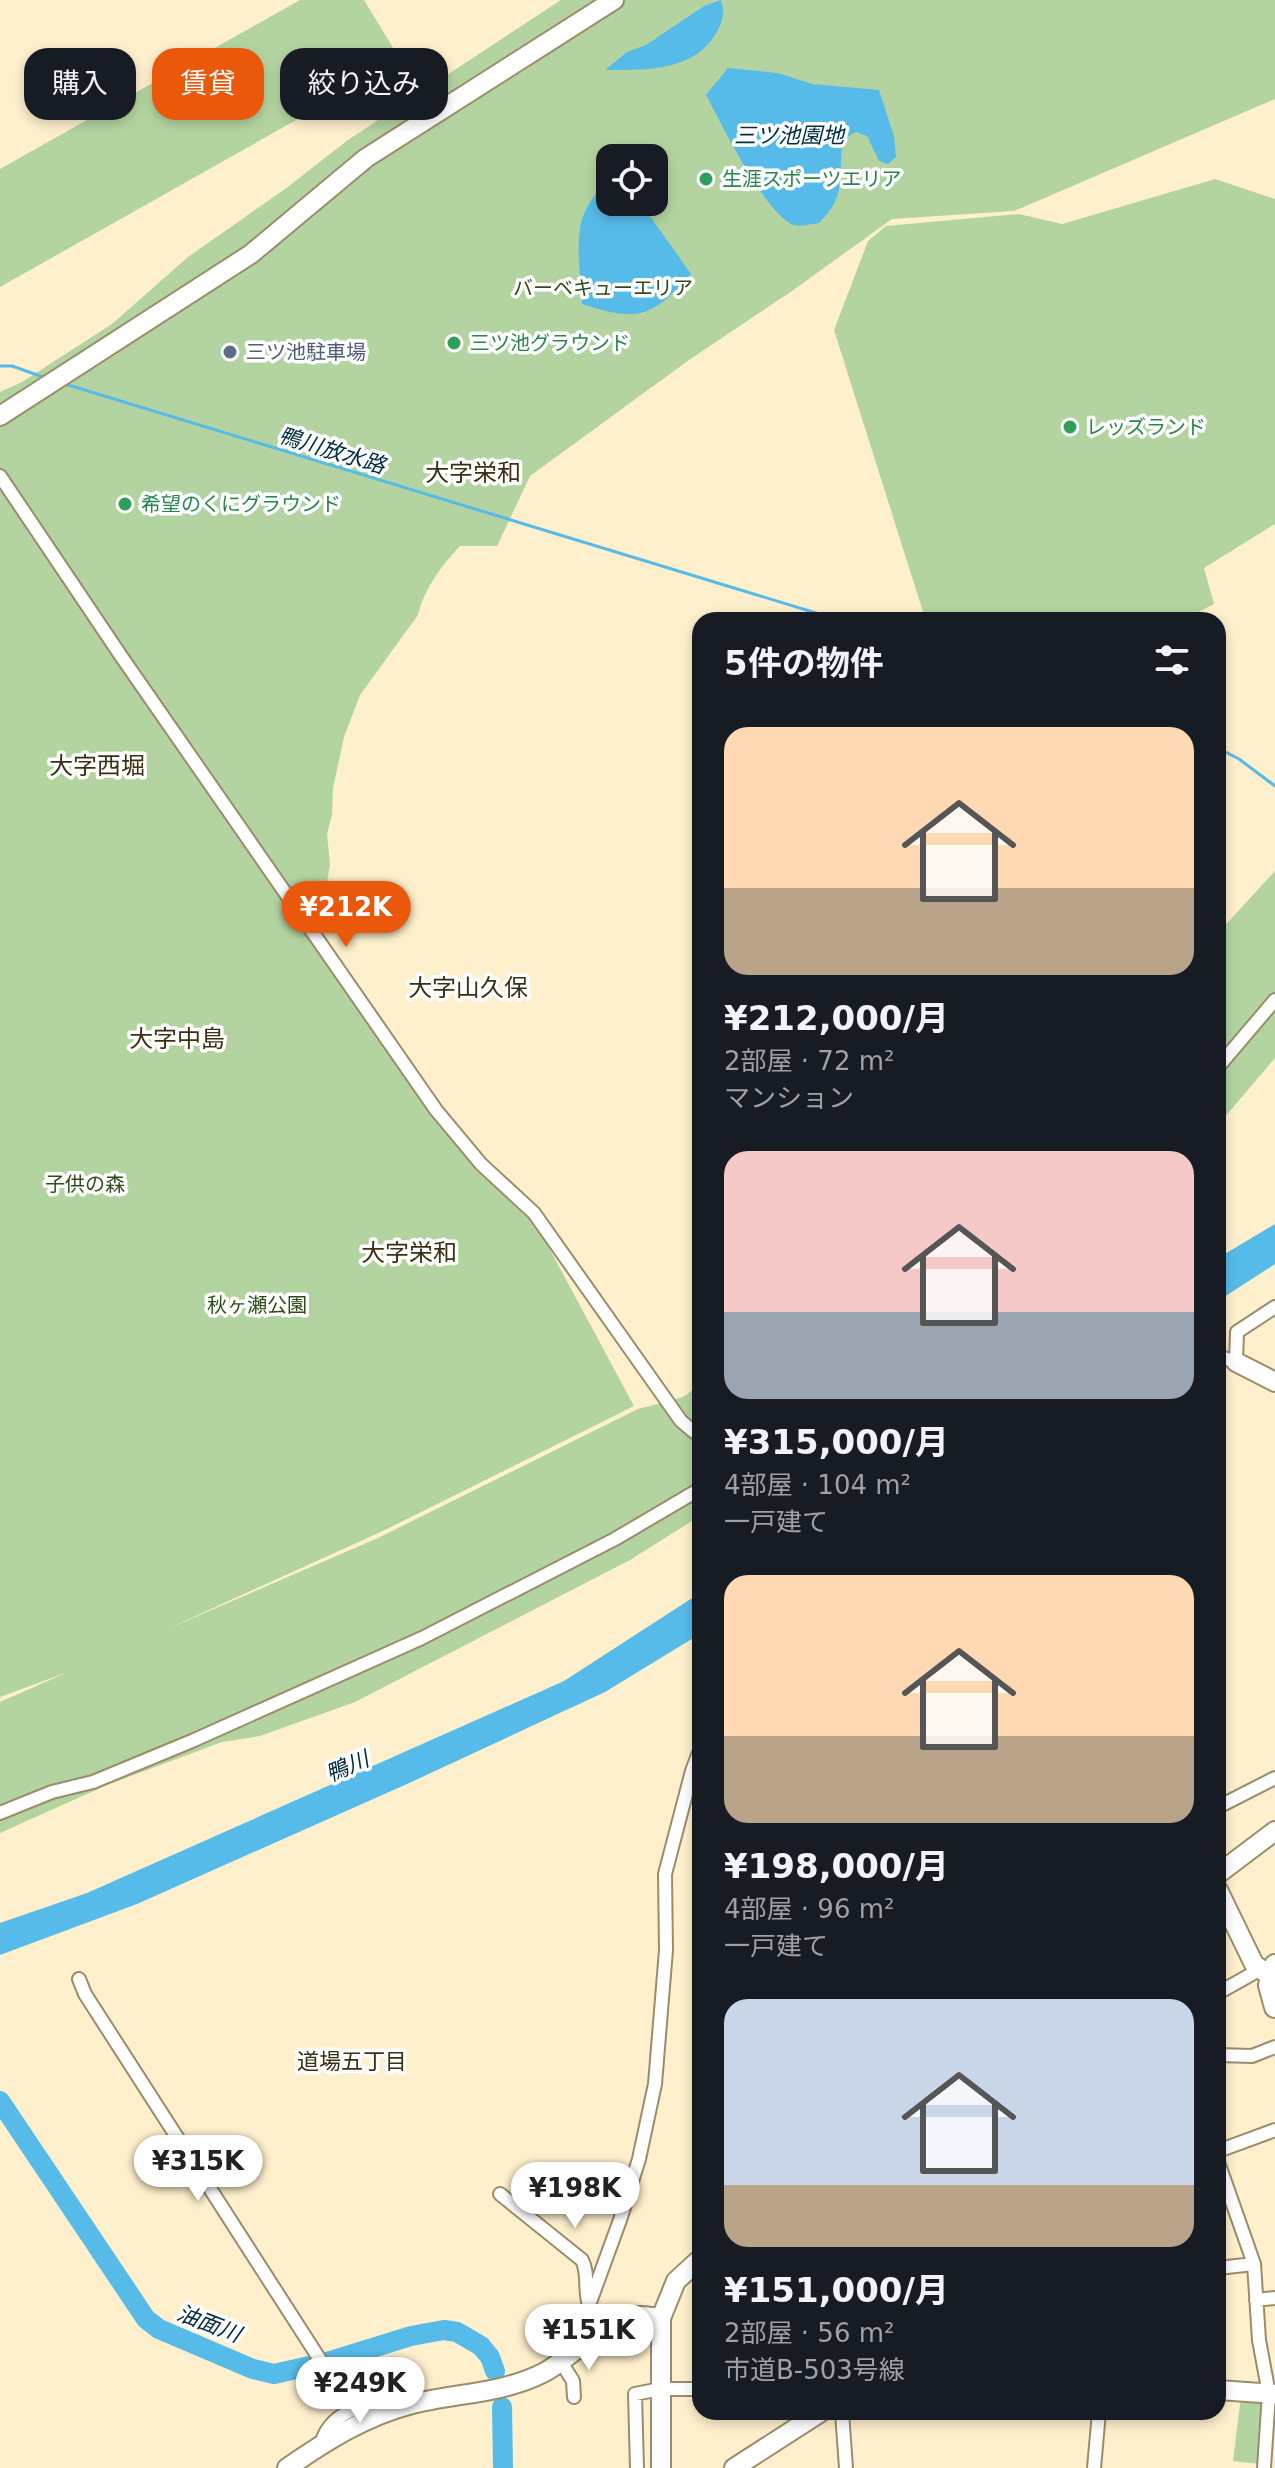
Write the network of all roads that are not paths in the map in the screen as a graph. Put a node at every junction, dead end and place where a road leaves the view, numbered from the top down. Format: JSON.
{"nodes":[{"id":1,"x":614,"y":0,"type":"edge"},
{"id":2,"x":0,"y":416,"type":"edge"},
{"id":3,"x":0,"y":476,"type":"edge"},
{"id":4,"x":1275,"y":1000,"type":"edge"},
{"id":5,"x":1226,"y":1058,"type":"edge"},
{"id":6,"x":1275,"y":1307,"type":"edge"},
{"id":7,"x":1227,"y":1359,"type":"edge"},
{"id":8,"x":1275,"y":1382,"type":"edge"},
{"id":9,"x":692,"y":1430,"type":"edge"},
{"id":10,"x":692,"y":1494,"type":"edge"},
{"id":11,"x":692,"y":1771,"type":"edge"},
{"id":12,"x":1275,"y":1778,"type":"edge"},
{"id":13,"x":1226,"y":1803,"type":"edge"},
{"id":14,"x":0,"y":1813,"type":"edge"},
{"id":15,"x":1275,"y":1831,"type":"edge"},
{"id":16,"x":1226,"y":1868,"type":"edge"},
{"id":17,"x":1226,"y":1907,"type":"edge"},
{"id":18,"x":1268,"y":1970,"type":"edge"},
{"id":19,"x":79,"y":1979,"type":"dead end"},
{"id":20,"x":1226,"y":1989,"type":"edge"},
{"id":21,"x":1275,"y":2007,"type":"edge"},
{"id":22,"x":1275,"y":2047,"type":"edge"},
{"id":23,"x":1226,"y":2055,"type":"edge"},
{"id":24,"x":1275,"y":2130,"type":"edge"},
{"id":25,"x":1226,"y":2148,"type":"edge"},
{"id":26,"x":1226,"y":2185,"type":"edge"},
{"id":27,"x":500,"y":2194,"type":"dead end"},
{"id":28,"x":1254,"y":2264,"type":"junction"},
{"id":29,"x":692,"y":2266,"type":"edge"},
{"id":30,"x":1226,"y":2267,"type":"edge"},
{"id":31,"x":1275,"y":2298,"type":"edge"},
{"id":32,"x":1256,"y":2300,"type":"junction"},
{"id":33,"x":589,"y":2305,"type":"junction"},
{"id":34,"x":661,"y":2318,"type":"junction"},
{"id":35,"x":601,"y":2333,"type":"junction"},
{"id":36,"x":561,"y":2362,"type":"junction"},
{"id":37,"x":660,"y":2389,"type":"junction"},
{"id":38,"x":692,"y":2389,"type":"edge"},
{"id":39,"x":1226,"y":2391,"type":"edge"},
{"id":40,"x":1272,"y":2394,"type":"edge"},
{"id":41,"x":574,"y":2397,"type":"dead end"},
{"id":42,"x":351,"y":2408,"type":"junction"},
{"id":43,"x":398,"y":2408,"type":"junction"},
{"id":44,"x":809,"y":2420,"type":"edge"},
{"id":45,"x":843,"y":2420,"type":"edge"},
{"id":46,"x":1098,"y":2420,"type":"edge"},
{"id":47,"x":321,"y":2445,"type":"junction"},
{"id":48,"x":287,"y":2468,"type":"edge"},
{"id":49,"x":637,"y":2468,"type":"edge"},
{"id":50,"x":661,"y":2468,"type":"edge"},
{"id":51,"x":734,"y":2468,"type":"edge"},
{"id":52,"x":846,"y":2468,"type":"edge"},
{"id":53,"x":1094,"y":2468,"type":"edge"},
{"id":54,"x":1264,"y":2468,"type":"edge"}],
"edges":[{"from":1,"to":2,"type":"street"},
{"from":3,"to":9,"type":"street"},
{"from":4,"to":5,"type":"street"},
{"from":6,"to":7,"type":"street"},
{"from":7,"to":8,"type":"street"},
{"from":10,"to":14,"type":"street"},
{"from":11,"to":33,"type":"street"},
{"from":12,"to":13,"type":"street"},
{"from":15,"to":16,"type":"street"},
{"from":17,"to":18,"type":"street"},
{"from":18,"to":20,"type":"street"},
{"from":18,"to":21,"type":"main road"},
{"from":19,"to":42,"type":"street"},
{"from":22,"to":23,"type":"street"},
{"from":24,"to":25,"type":"street"},
{"from":26,"to":28,"type":"street"},
{"from":27,"to":33,"type":"street"},
{"from":28,"to":30,"type":"street"},
{"from":28,"to":32,"type":"street"},
{"from":29,"to":34,"type":"street"},
{"from":31,"to":32,"type":"street"},
{"from":32,"to":40,"type":"street"},
{"from":33,"to":35,"type":"street"},
{"from":34,"to":35,"type":"street"},
{"from":34,"to":37,"type":"street"},
{"from":35,"to":36,"type":"street"},
{"from":36,"to":41,"type":"street"},
{"from":36,"to":43,"type":"street"},
{"from":37,"to":38,"type":"street"},
{"from":37,"to":49,"type":"street"},
{"from":37,"to":50,"type":"street"},
{"from":39,"to":40,"type":"street"},
{"from":40,"to":54,"type":"street"},
{"from":42,"to":43,"type":"street"},
{"from":42,"to":47,"type":"street"},
{"from":43,"to":47,"type":"street"},
{"from":44,"to":51,"type":"street"},
{"from":45,"to":52,"type":"street"},
{"from":46,"to":53,"type":"street"},
{"from":47,"to":48,"type":"street"}]}
